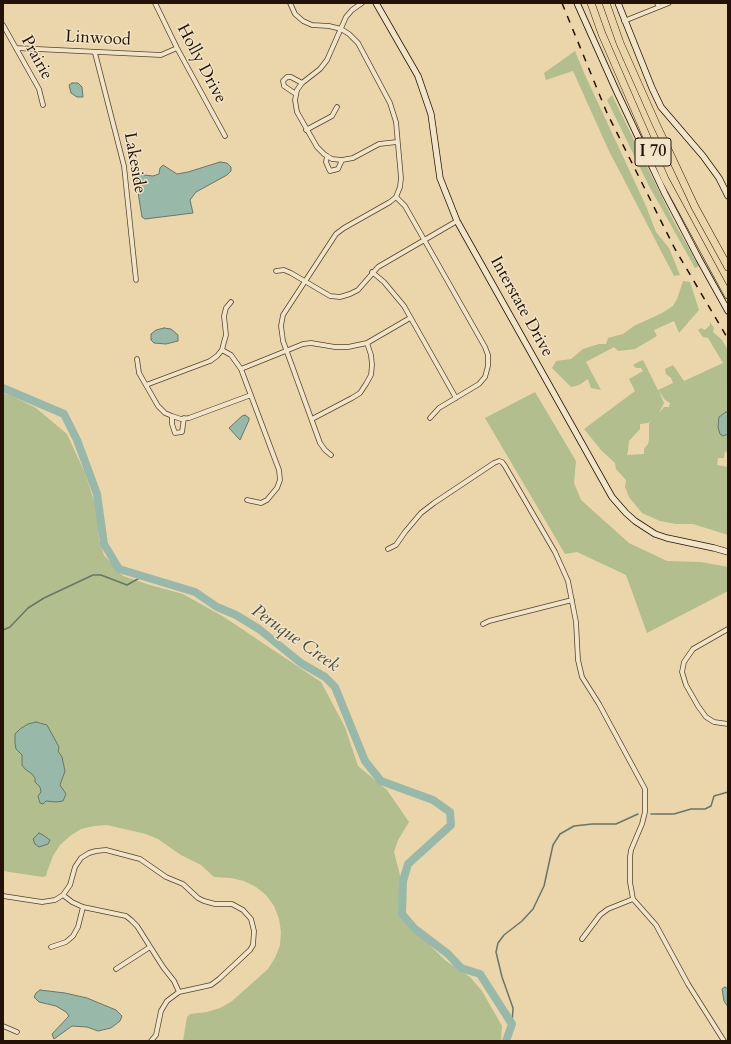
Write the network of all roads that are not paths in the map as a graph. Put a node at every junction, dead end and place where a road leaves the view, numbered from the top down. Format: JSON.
{"nodes":[{"id":1,"x":154,"y":3,"type":"edge"},
{"id":2,"x":290,"y":3,"type":"edge"},
{"id":3,"x":362,"y":3,"type":"edge"},
{"id":4,"x":376,"y":3,"type":"edge"},
{"id":5,"x":577,"y":3,"type":"edge"},
{"id":6,"x":592,"y":3,"type":"edge"},
{"id":7,"x":606,"y":3,"type":"edge"},
{"id":8,"x":618,"y":3,"type":"edge"},
{"id":9,"x":669,"y":3,"type":"edge"},
{"id":10,"x":658,"y":5,"type":"edge"},
{"id":11,"x":624,"y":22,"type":"junction"},
{"id":12,"x":3,"y":25,"type":"edge"},
{"id":13,"x":341,"y":29,"type":"junction"},
{"id":14,"x":16,"y":48,"type":"junction"},
{"id":15,"x":178,"y":48,"type":"junction"},
{"id":16,"x":95,"y":52,"type":"junction"},
{"id":17,"x":302,"y":83,"type":"junction"},
{"id":18,"x":296,"y":94,"type":"junction"},
{"id":19,"x":43,"y":105,"type":"dead end"},
{"id":20,"x":336,"y":107,"type":"dead end"},
{"id":21,"x":306,"y":130,"type":"junction"},
{"id":22,"x":225,"y":136,"type":"dead end"},
{"id":23,"x":398,"y":142,"type":"junction"},
{"id":24,"x":327,"y":156,"type":"junction"},
{"id":25,"x":342,"y":160,"type":"junction"},
{"id":26,"x":728,"y":196,"type":"edge"},
{"id":27,"x":396,"y":197,"type":"junction"},
{"id":28,"x":457,"y":221,"type":"junction"},
{"id":29,"x":424,"y":240,"type":"junction"},
{"id":30,"x":728,"y":267,"type":"edge"},
{"id":31,"x":276,"y":270,"type":"dead end"},
{"id":32,"x":372,"y":272,"type":"junction"},
{"id":33,"x":136,"y":280,"type":"dead end"},
{"id":34,"x":305,"y":281,"type":"junction"},
{"id":35,"x":728,"y":295,"type":"edge"},
{"id":36,"x":231,"y":302,"type":"dead end"},
{"id":37,"x":728,"y":311,"type":"edge"},
{"id":38,"x":410,"y":318,"type":"junction"},
{"id":39,"x":367,"y":343,"type":"junction"},
{"id":40,"x":222,"y":350,"type":"junction"},
{"id":41,"x":286,"y":351,"type":"junction"},
{"id":42,"x":137,"y":359,"type":"dead end"},
{"id":43,"x":241,"y":369,"type":"junction"},
{"id":44,"x":146,"y":385,"type":"junction"},
{"id":45,"x":251,"y":395,"type":"junction"},
{"id":46,"x":456,"y":398,"type":"junction"},
{"id":47,"x":172,"y":416,"type":"junction"},
{"id":48,"x":184,"y":418,"type":"junction"},
{"id":49,"x":430,"y":418,"type":"dead end"},
{"id":50,"x":312,"y":419,"type":"junction"},
{"id":51,"x":331,"y":454,"type":"dead end"},
{"id":52,"x":247,"y":500,"type":"dead end"},
{"id":53,"x":388,"y":549,"type":"dead end"},
{"id":54,"x":728,"y":552,"type":"edge"},
{"id":55,"x":572,"y":600,"type":"junction"},
{"id":56,"x":483,"y":624,"type":"dead end"},
{"id":57,"x":728,"y":629,"type":"edge"},
{"id":58,"x":728,"y":724,"type":"edge"},
{"id":59,"x":63,"y":895,"type":"junction"},
{"id":60,"x":3,"y":896,"type":"edge"},
{"id":61,"x":633,"y":899,"type":"junction"},
{"id":62,"x":83,"y":907,"type":"junction"},
{"id":63,"x":582,"y":939,"type":"dead end"},
{"id":64,"x":51,"y":947,"type":"dead end"},
{"id":65,"x":150,"y":947,"type":"junction"},
{"id":66,"x":116,"y":969,"type":"dead end"},
{"id":67,"x":179,"y":992,"type":"junction"},
{"id":68,"x":3,"y":1026,"type":"edge"},
{"id":69,"x":17,"y":1032,"type":"dead end"},
{"id":70,"x":151,"y":1041,"type":"edge"},
{"id":71,"x":724,"y":1041,"type":"edge"}],
"edges":[{"from":1,"to":15,"type":"street","name":"Holly Drive"},
{"from":2,"to":13,"type":"street"},
{"from":3,"to":13,"type":"street"},
{"from":4,"to":28,"type":"main road","name":"Interstate Drive"},
{"from":5,"to":37,"type":"main road"},
{"from":6,"to":35,"type":"highway","number":"I 70"},
{"from":7,"to":30,"type":"highway","number":"I 70"},
{"from":8,"to":11,"type":"main road"},
{"from":9,"to":10,"type":"street"},
{"from":10,"to":11,"type":"street"},
{"from":11,"to":26,"type":"main road"},
{"from":12,"to":14,"type":"street","name":"Prairie"},
{"from":13,"to":17,"type":"street"},
{"from":13,"to":23,"type":"street"},
{"from":14,"to":16,"type":"street","name":"Linwood"},
{"from":14,"to":19,"type":"street","name":"Prairie"},
{"from":15,"to":16,"type":"street","name":"Linwood"},
{"from":15,"to":22,"type":"street","name":"Holly Drive"},
{"from":16,"to":33,"type":"street","name":"Lakeside"},
{"from":17,"to":18,"type":"street"},
{"from":17,"to":18,"type":"street"},
{"from":18,"to":21,"type":"street"},
{"from":20,"to":21,"type":"street"},
{"from":21,"to":24,"type":"street"},
{"from":23,"to":25,"type":"street"},
{"from":23,"to":27,"type":"street"},
{"from":24,"to":25,"type":"street"},
{"from":24,"to":25,"type":"street"},
{"from":27,"to":29,"type":"street"},
{"from":27,"to":34,"type":"street"},
{"from":28,"to":29,"type":"street"},
{"from":28,"to":54,"type":"main road","name":"Interstate Drive"},
{"from":29,"to":32,"type":"street"},
{"from":29,"to":46,"type":"street"},
{"from":31,"to":34,"type":"street"},
{"from":32,"to":34,"type":"street"},
{"from":32,"to":38,"type":"street"},
{"from":34,"to":41,"type":"street"},
{"from":36,"to":40,"type":"street"},
{"from":38,"to":39,"type":"street"},
{"from":38,"to":46,"type":"street"},
{"from":39,"to":41,"type":"street"},
{"from":39,"to":50,"type":"street"},
{"from":40,"to":43,"type":"street"},
{"from":40,"to":44,"type":"street"},
{"from":41,"to":43,"type":"street"},
{"from":41,"to":50,"type":"street"},
{"from":42,"to":44,"type":"street"},
{"from":43,"to":45,"type":"street"},
{"from":44,"to":47,"type":"street"},
{"from":45,"to":48,"type":"street"},
{"from":45,"to":52,"type":"street"},
{"from":46,"to":49,"type":"street"},
{"from":47,"to":48,"type":"street"},
{"from":47,"to":48,"type":"street"},
{"from":50,"to":51,"type":"street"},
{"from":53,"to":55,"type":"street"},
{"from":55,"to":56,"type":"street"},
{"from":55,"to":61,"type":"street"},
{"from":57,"to":58,"type":"street"},
{"from":59,"to":60,"type":"street"},
{"from":59,"to":62,"type":"street"},
{"from":59,"to":67,"type":"street"},
{"from":61,"to":63,"type":"street"},
{"from":61,"to":71,"type":"street"},
{"from":62,"to":64,"type":"street"},
{"from":62,"to":65,"type":"street"},
{"from":65,"to":66,"type":"street"},
{"from":65,"to":67,"type":"street"},
{"from":67,"to":70,"type":"street"},
{"from":68,"to":69,"type":"street"}]}
